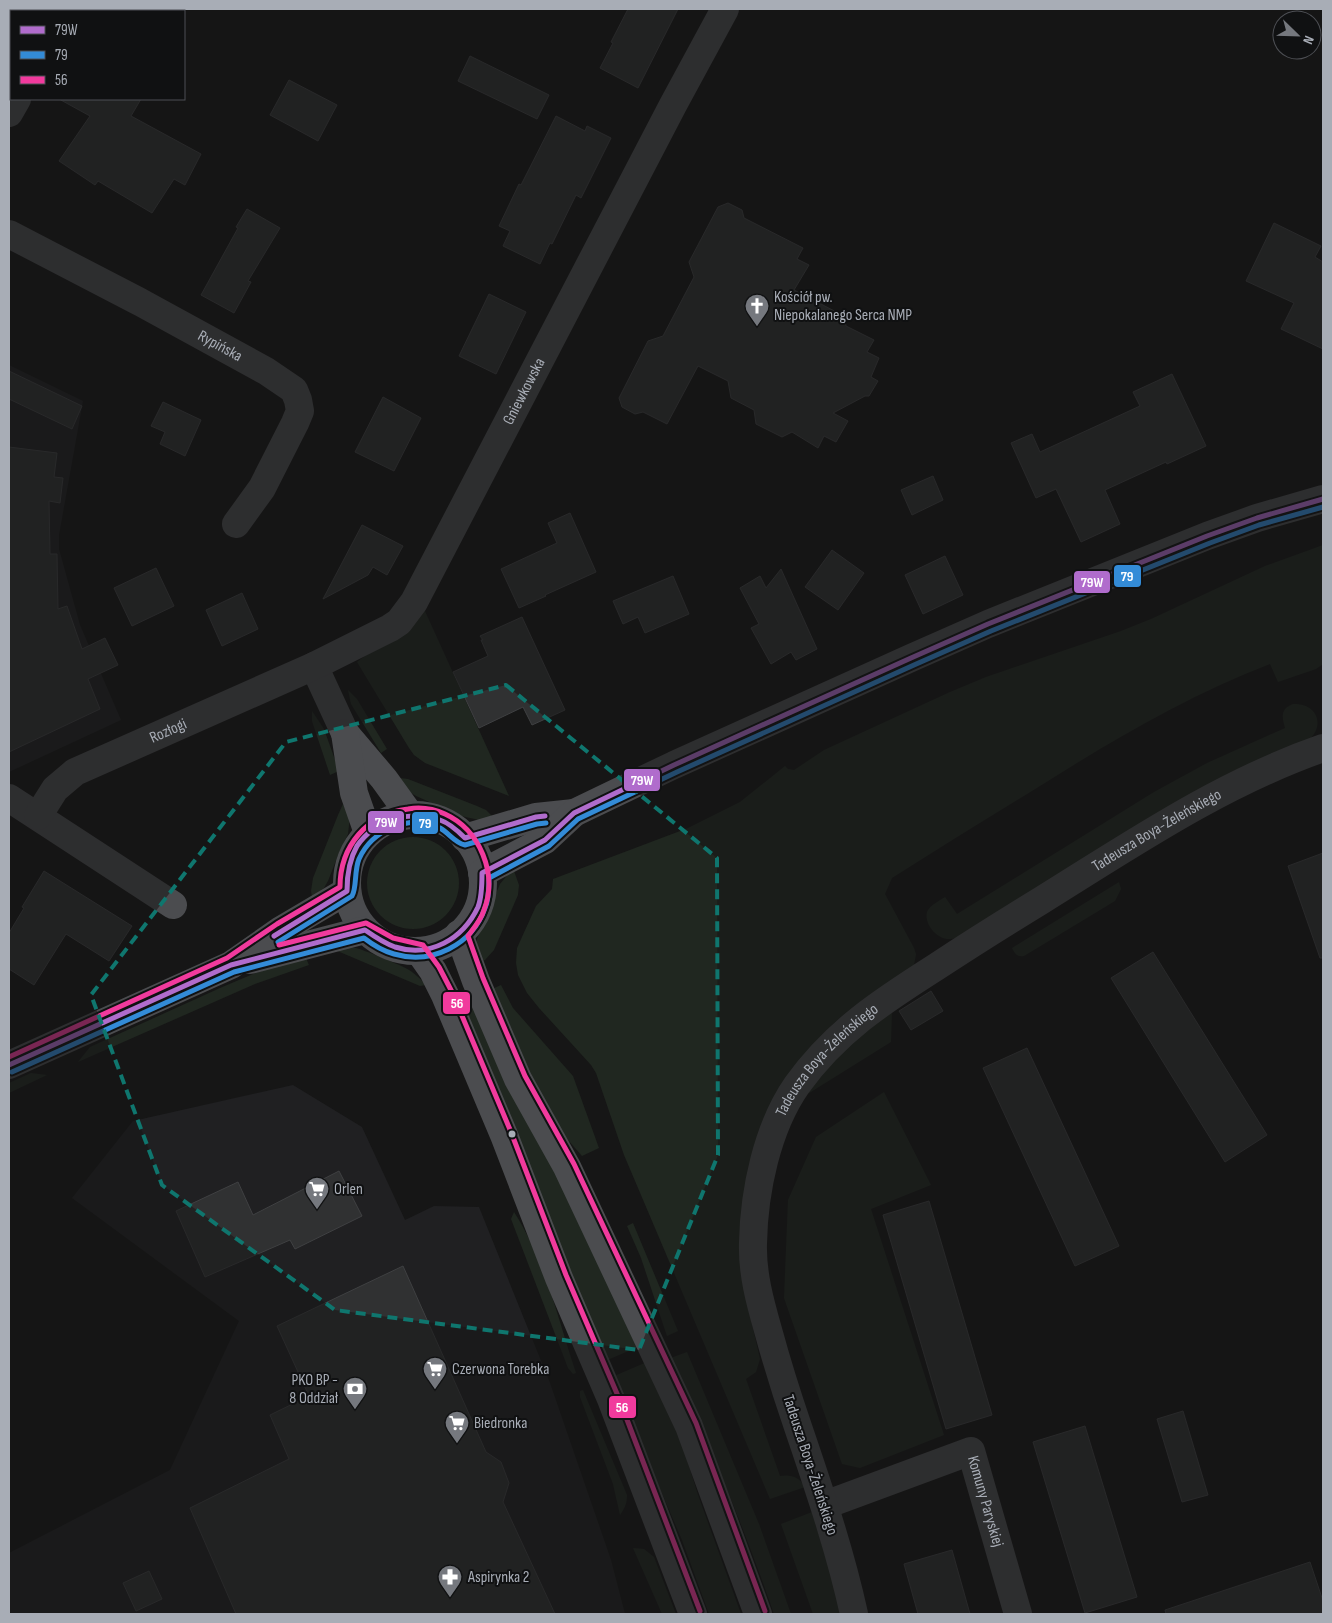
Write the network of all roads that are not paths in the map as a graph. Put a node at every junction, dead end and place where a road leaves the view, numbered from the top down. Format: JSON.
{"nodes":[{"id":1,"x":725,"y":9,"type":"edge"},
{"id":2,"x":16,"y":100,"type":"edge"},
{"id":3,"x":9,"y":113,"type":"edge"},
{"id":4,"x":9,"y":234,"type":"edge"},
{"id":5,"x":1323,"y":499,"type":"edge"},
{"id":6,"x":236,"y":524,"type":"dead end"},
{"id":7,"x":314,"y":666,"type":"junction"},
{"id":8,"x":345,"y":733,"type":"junction"},
{"id":9,"x":1323,"y":748,"type":"edge"},
{"id":10,"x":9,"y":798,"type":"edge"},
{"id":11,"x":574,"y":813,"type":"junction"},
{"id":12,"x":410,"y":815,"type":"junction"},
{"id":13,"x":38,"y":816,"type":"junction"},
{"id":14,"x":368,"y":833,"type":"junction"},
{"id":15,"x":465,"y":838,"type":"junction"},
{"id":16,"x":482,"y":873,"type":"junction"},
{"id":17,"x":347,"y":891,"type":"junction"},
{"id":18,"x":173,"y":905,"type":"dead end"},
{"id":19,"x":365,"y":930,"type":"junction"},
{"id":20,"x":459,"y":934,"type":"junction"},
{"id":21,"x":420,"y":951,"type":"junction"},
{"id":22,"x":231,"y":965,"type":"junction"},
{"id":23,"x":9,"y":1065,"type":"edge"},
{"id":24,"x":825,"y":1505,"type":"junction"},
{"id":25,"x":693,"y":1614,"type":"edge"},
{"id":26,"x":758,"y":1614,"type":"edge"},
{"id":27,"x":854,"y":1614,"type":"edge"},
{"id":28,"x":1018,"y":1614,"type":"edge"}],
"edges":[{"from":1,"to":7,"type":"street","name":"Gniewkowska"},
{"from":2,"to":3,"type":"street"},
{"from":4,"to":6,"type":"street","name":"Rypińska"},
{"from":5,"to":11,"type":"street"},
{"from":7,"to":8,"type":"street"},
{"from":7,"to":13,"type":"street","name":"Rozłogi"},
{"from":8,"to":12,"type":"street"},
{"from":8,"to":14,"type":"street"},
{"from":9,"to":24,"type":"street","name":"Tadeusza Boya-Żeleńskiego"},
{"from":10,"to":13,"type":"street"},
{"from":11,"to":15,"type":"street"},
{"from":11,"to":16,"type":"street"},
{"from":12,"to":14,"type":"street"},
{"from":12,"to":15,"type":"street"},
{"from":13,"to":18,"type":"street"},
{"from":14,"to":17,"type":"street"},
{"from":15,"to":16,"type":"street"},
{"from":16,"to":20,"type":"street"},
{"from":17,"to":19,"type":"street"},
{"from":17,"to":22,"type":"street"},
{"from":19,"to":21,"type":"street"},
{"from":19,"to":22,"type":"street"},
{"from":20,"to":21,"type":"street"},
{"from":20,"to":26,"type":"street"},
{"from":21,"to":25,"type":"street"},
{"from":22,"to":23,"type":"street"},
{"from":24,"to":27,"type":"street","name":"Tadeusza Boya-Żeleńskiego"},
{"from":24,"to":28,"type":"street","name":"Komuny Paryskiej"}]}
